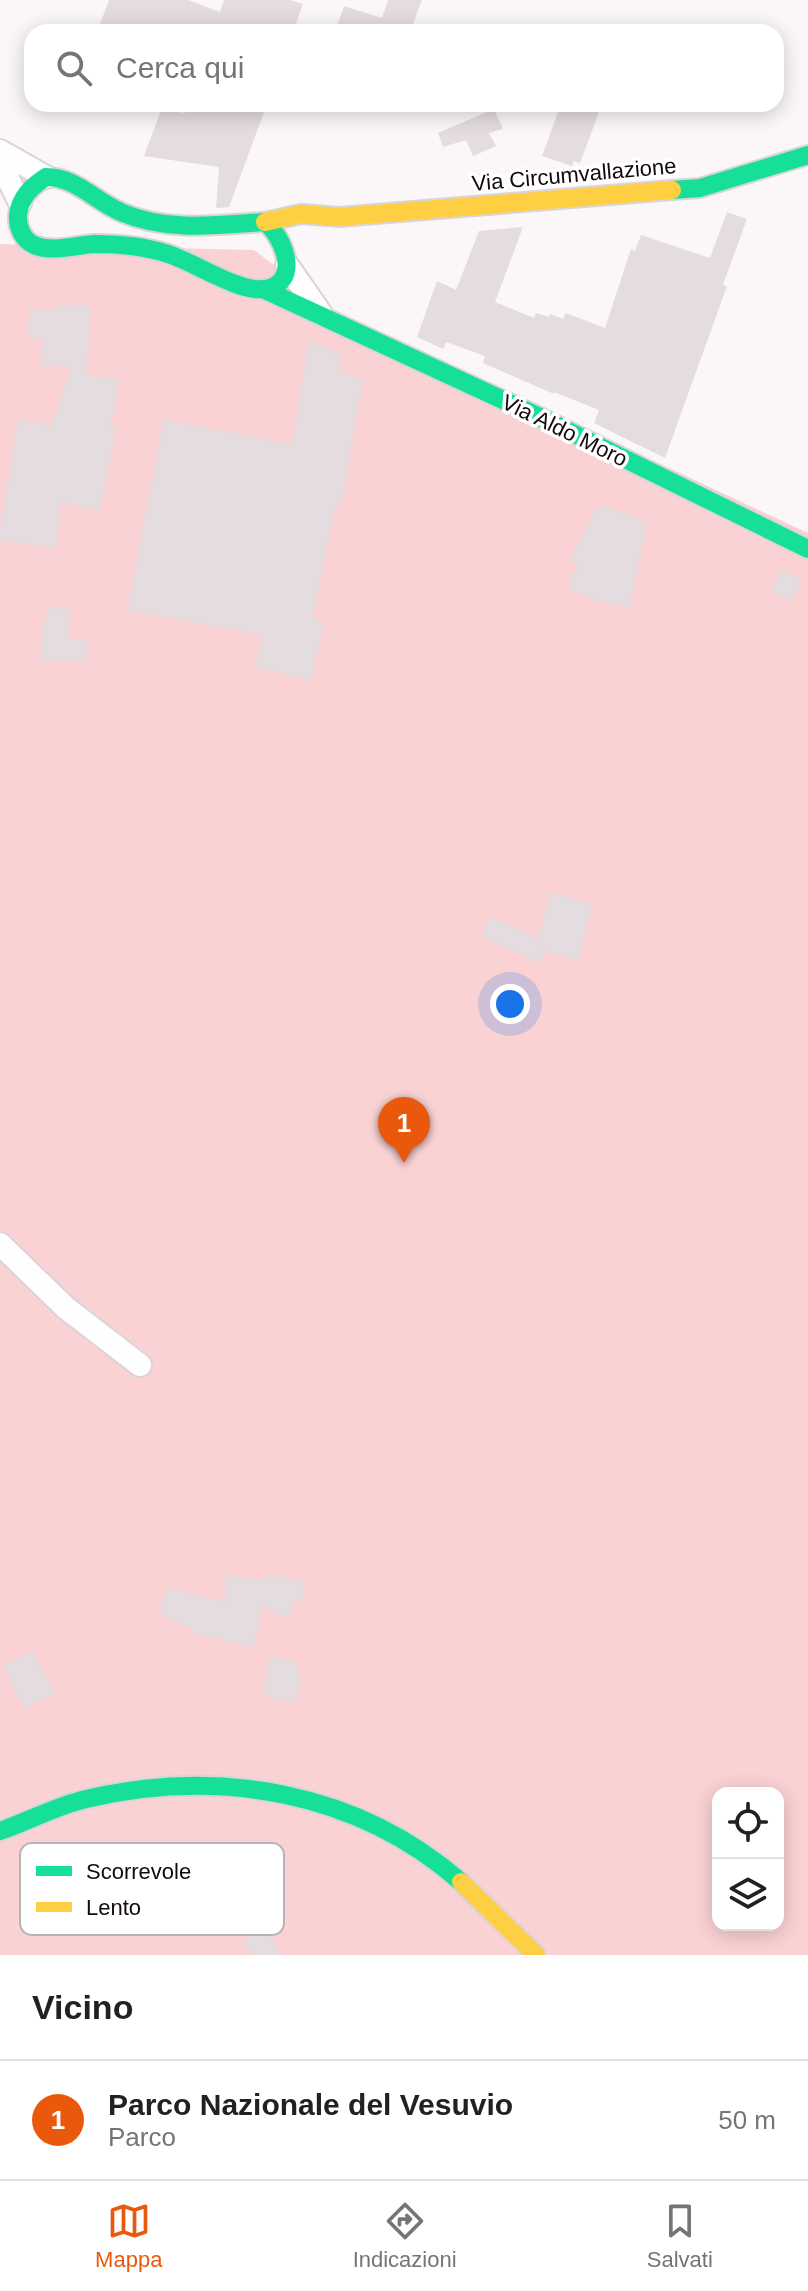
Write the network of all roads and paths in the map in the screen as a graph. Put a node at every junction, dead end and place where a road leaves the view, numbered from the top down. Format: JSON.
{"nodes":[{"id":1,"x":0,"y":151,"type":"edge"},
{"id":2,"x":808,"y":155,"type":"edge"},
{"id":3,"x":0,"y":162,"type":"edge"},
{"id":4,"x":46,"y":177,"type":"junction"},
{"id":5,"x":18,"y":212,"type":"junction"},
{"id":6,"x":339,"y":217,"type":"junction"},
{"id":7,"x":265,"y":222,"type":"junction"},
{"id":8,"x":312,"y":234,"type":"dead end"},
{"id":9,"x":0,"y":235,"type":"edge"},
{"id":10,"x":38,"y":247,"type":"junction"},
{"id":11,"x":17,"y":250,"type":"dead end"},
{"id":12,"x":290,"y":255,"type":"junction"},
{"id":13,"x":263,"y":289,"type":"junction"},
{"id":14,"x":321,"y":314,"type":"junction"},
{"id":15,"x":808,"y":549,"type":"edge"},
{"id":16,"x":0,"y":1244,"type":"edge"},
{"id":17,"x":140,"y":1365,"type":"dead end"},
{"id":18,"x":0,"y":1831,"type":"edge"},
{"id":19,"x":536,"y":1955,"type":"edge"}],
"edges":[{"from":1,"to":4,"type":"street"},
{"from":2,"to":6,"type":"main road","name":"Via Circumvallazione"},
{"from":3,"to":5,"type":"street"},
{"from":4,"to":5,"type":"main road"},
{"from":4,"to":7,"type":"main road","name":"Via Circumvallazione"},
{"from":5,"to":9,"type":"main road"},
{"from":5,"to":10,"type":"main road"},
{"from":6,"to":7,"type":"main road","name":"Via Circumvallazione"},
{"from":6,"to":8,"type":"main road","name":"Via Circumvallazione"},
{"from":7,"to":12,"type":"main road"},
{"from":10,"to":11,"type":"main road"},
{"from":10,"to":13,"type":"main road","name":"Via Aldo Moro"},
{"from":12,"to":13,"type":"main road"},
{"from":12,"to":14,"type":"street"},
{"from":13,"to":14,"type":"main road","name":"Via Aldo Moro"},
{"from":14,"to":15,"type":"main road","name":"Via Aldo Moro"},
{"from":16,"to":17,"type":"street"},
{"from":18,"to":19,"type":"main road"}]}
